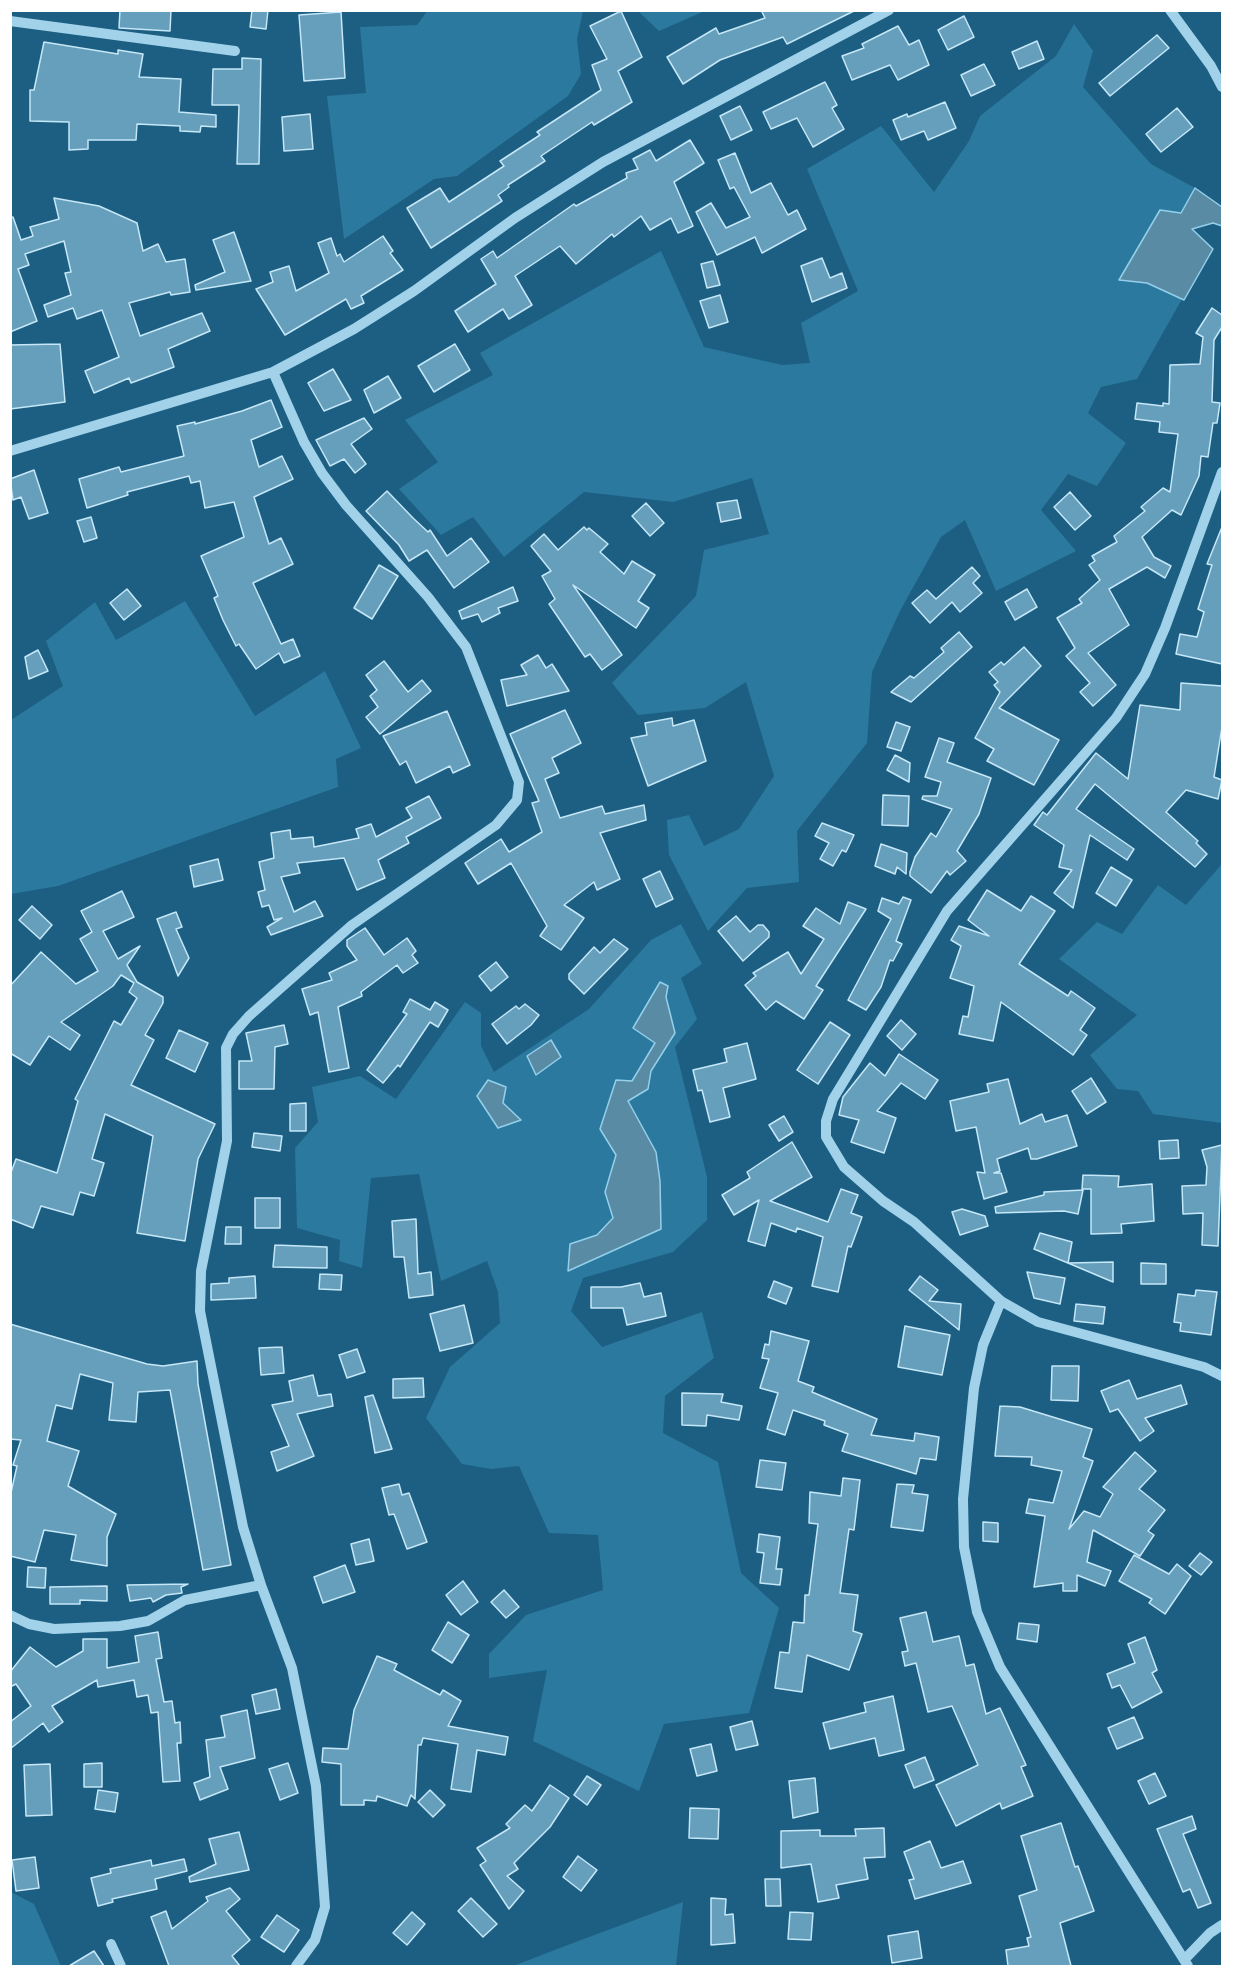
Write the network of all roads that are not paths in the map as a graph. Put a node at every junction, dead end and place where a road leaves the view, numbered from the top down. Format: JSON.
{"nodes":[{"id":1,"x":889,"y":10,"type":"edge"},
{"id":2,"x":1170,"y":10,"type":"edge"},
{"id":3,"x":10,"y":21,"type":"edge"},
{"id":4,"x":235,"y":51,"type":"dead end"},
{"id":5,"x":1222,"y":87,"type":"edge"},
{"id":6,"x":273,"y":372,"type":"junction"},
{"id":7,"x":10,"y":451,"type":"edge"},
{"id":8,"x":1222,"y":472,"type":"edge"},
{"id":9,"x":1001,"y":1301,"type":"junction"},
{"id":10,"x":1222,"y":1376,"type":"edge"},
{"id":11,"x":261,"y":1585,"type":"junction"},
{"id":12,"x":10,"y":1615,"type":"edge"},
{"id":13,"x":1222,"y":1925,"type":"edge"},
{"id":14,"x":111,"y":1944,"type":"dead end"},
{"id":15,"x":1186,"y":1963,"type":"edge"},
{"id":16,"x":121,"y":1966,"type":"edge"},
{"id":17,"x":296,"y":1966,"type":"edge"}],
"edges":[{"from":1,"to":6,"type":"street"},
{"from":2,"to":5,"type":"street"},
{"from":3,"to":4,"type":"street"},
{"from":6,"to":7,"type":"street"},
{"from":6,"to":11,"type":"street"},
{"from":8,"to":9,"type":"street"},
{"from":9,"to":10,"type":"street"},
{"from":9,"to":15,"type":"street"},
{"from":11,"to":12,"type":"street"},
{"from":11,"to":17,"type":"street"},
{"from":13,"to":15,"type":"street"},
{"from":14,"to":16,"type":"street"}]}
